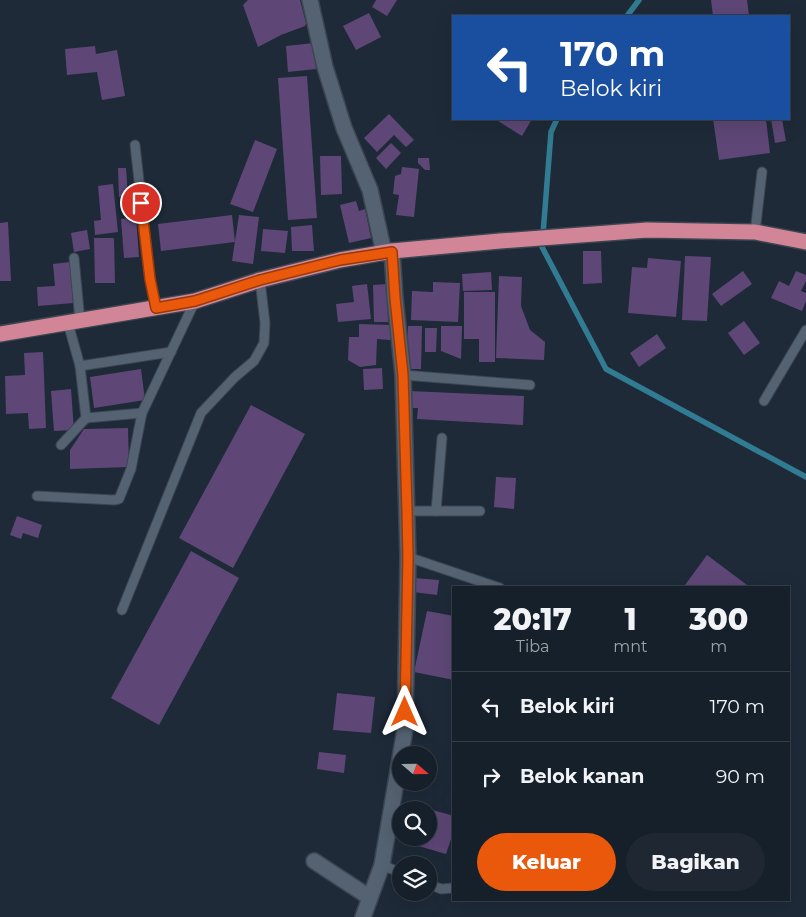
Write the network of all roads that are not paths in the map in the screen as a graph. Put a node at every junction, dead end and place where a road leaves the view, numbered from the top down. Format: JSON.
{"nodes":[{"id":1,"x":310,"y":0,"type":"edge"},
{"id":2,"x":135,"y":146,"type":"dead end"},
{"id":3,"x":762,"y":172,"type":"dead end"},
{"id":4,"x":755,"y":232,"type":"junction"},
{"id":5,"x":806,"y":242,"type":"edge"},
{"id":6,"x":388,"y":252,"type":"junction"},
{"id":7,"x":74,"y":258,"type":"dead end"},
{"id":8,"x":260,"y":280,"type":"junction"},
{"id":9,"x":195,"y":301,"type":"junction"},
{"id":10,"x":156,"y":308,"type":"junction"},
{"id":11,"x":74,"y":322,"type":"junction"},
{"id":12,"x":806,"y":330,"type":"edge"},
{"id":13,"x":0,"y":334,"type":"edge"},
{"id":14,"x":171,"y":352,"type":"junction"},
{"id":15,"x":80,"y":366,"type":"junction"},
{"id":16,"x":403,"y":375,"type":"junction"},
{"id":17,"x":530,"y":385,"type":"dead end"},
{"id":18,"x":764,"y":401,"type":"dead end"},
{"id":19,"x":142,"y":413,"type":"junction"},
{"id":20,"x":86,"y":418,"type":"junction"},
{"id":21,"x":442,"y":438,"type":"dead end"},
{"id":22,"x":61,"y":445,"type":"dead end"},
{"id":23,"x":37,"y":496,"type":"dead end"},
{"id":24,"x":407,"y":511,"type":"junction"},
{"id":25,"x":436,"y":511,"type":"junction"},
{"id":26,"x":480,"y":511,"type":"dead end"},
{"id":27,"x":408,"y":557,"type":"junction"},
{"id":28,"x":494,"y":586,"type":"edge"},
{"id":29,"x":122,"y":610,"type":"dead end"},
{"id":30,"x":314,"y":862,"type":"dead end"},
{"id":31,"x":382,"y":865,"type":"junction"},
{"id":32,"x":392,"y":869,"type":"edge"},
{"id":33,"x":437,"y":887,"type":"edge"},
{"id":34,"x":452,"y":888,"type":"edge"},
{"id":35,"x":370,"y":897,"type":"junction"},
{"id":36,"x":363,"y":917,"type":"edge"}],
"edges":[{"from":1,"to":6,"type":"street"},
{"from":2,"to":10,"type":"lane"},
{"from":3,"to":4,"type":"lane"},
{"from":4,"to":5,"type":"highway"},
{"from":4,"to":6,"type":"highway"},
{"from":6,"to":8,"type":"highway"},
{"from":6,"to":16,"type":"street"},
{"from":7,"to":11,"type":"lane"},
{"from":8,"to":9,"type":"highway"},
{"from":8,"to":29,"type":"lane"},
{"from":9,"to":10,"type":"highway"},
{"from":9,"to":14,"type":"lane"},
{"from":10,"to":11,"type":"highway"},
{"from":11,"to":13,"type":"highway"},
{"from":11,"to":15,"type":"lane"},
{"from":12,"to":18,"type":"lane"},
{"from":14,"to":15,"type":"lane"},
{"from":14,"to":19,"type":"lane"},
{"from":15,"to":20,"type":"lane"},
{"from":16,"to":17,"type":"lane"},
{"from":16,"to":24,"type":"street"},
{"from":19,"to":20,"type":"lane"},
{"from":19,"to":23,"type":"lane"},
{"from":20,"to":22,"type":"lane"},
{"from":21,"to":25,"type":"lane"},
{"from":24,"to":25,"type":"lane"},
{"from":24,"to":27,"type":"street"},
{"from":25,"to":26,"type":"lane"},
{"from":27,"to":28,"type":"lane"},
{"from":27,"to":31,"type":"street"},
{"from":30,"to":35,"type":"street"},
{"from":31,"to":32,"type":"lane"},
{"from":31,"to":35,"type":"street"},
{"from":33,"to":34,"type":"lane"},
{"from":35,"to":36,"type":"street"}]}
